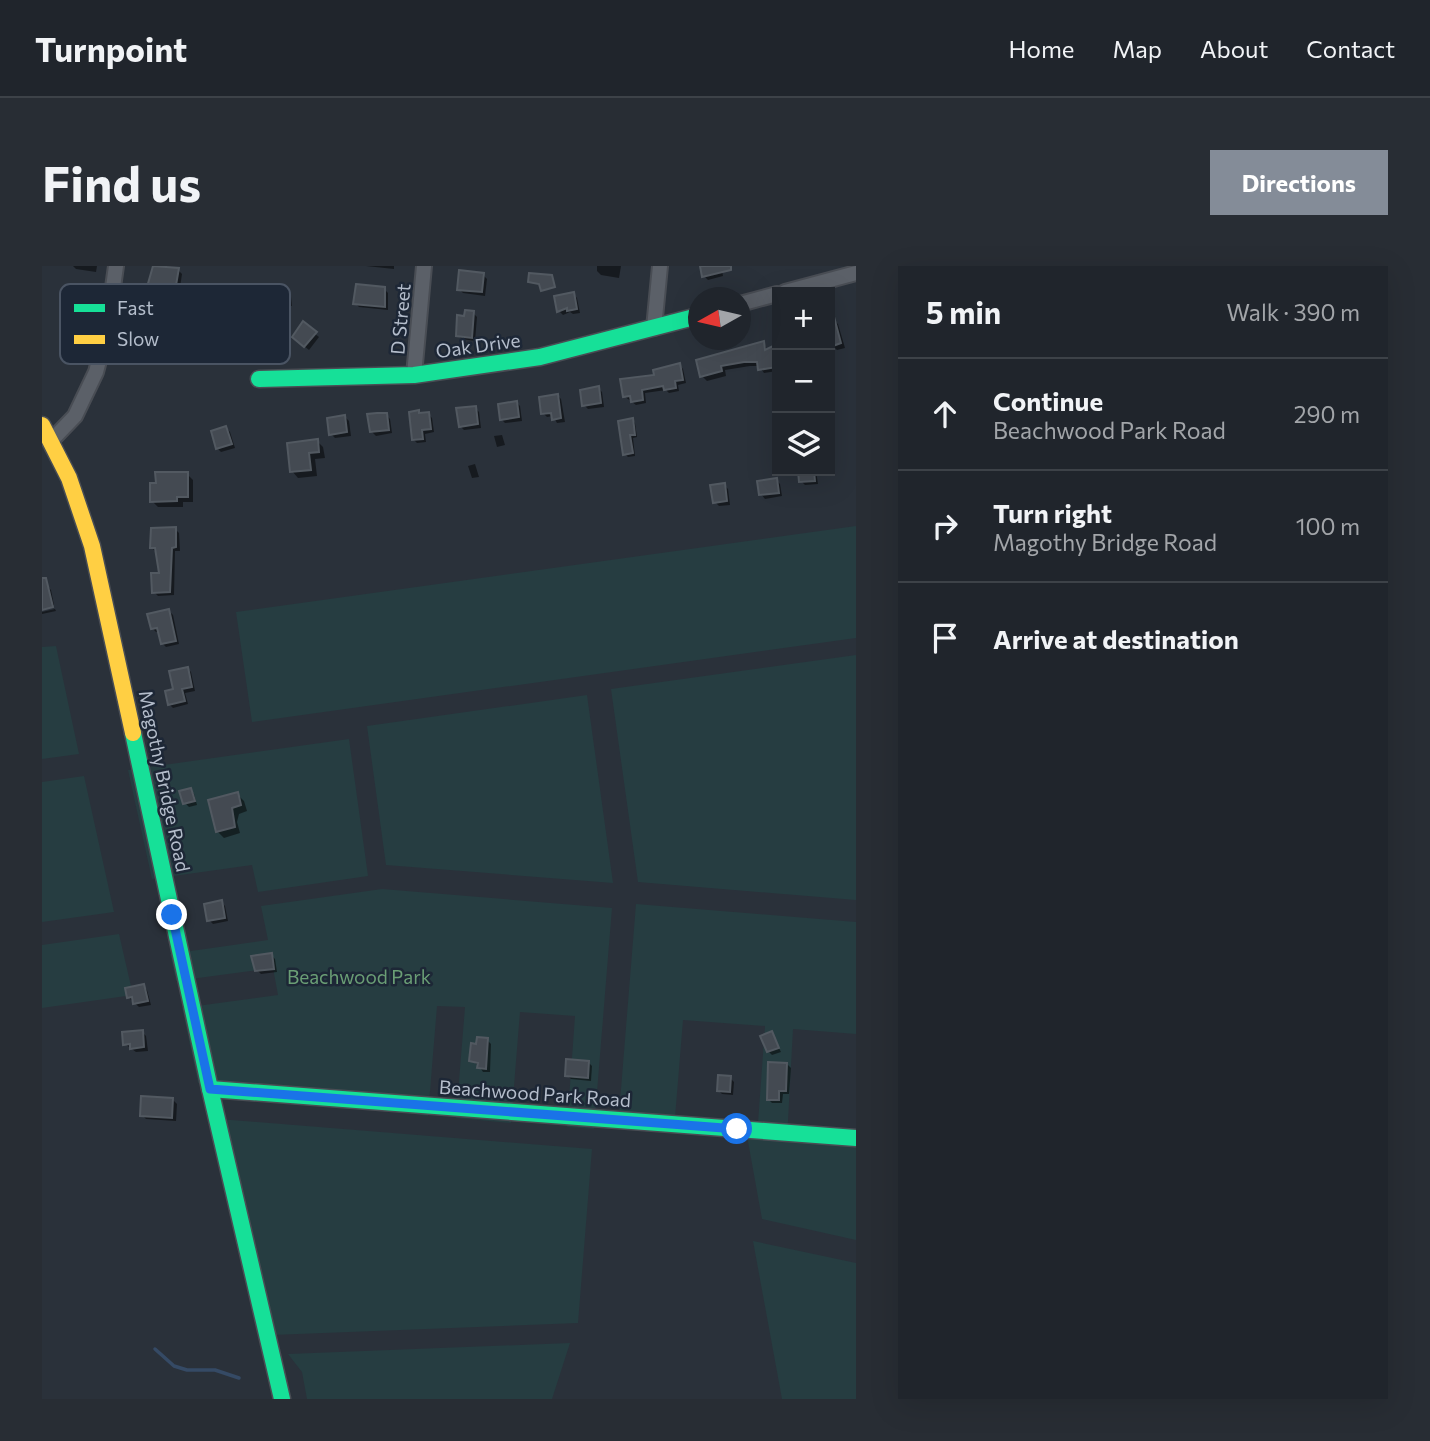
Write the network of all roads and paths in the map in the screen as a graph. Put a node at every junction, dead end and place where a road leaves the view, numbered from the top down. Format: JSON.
{"nodes":[{"id":1,"x":116,"y":266,"type":"edge"},
{"id":2,"x":424,"y":266,"type":"edge"},
{"id":3,"x":660,"y":266,"type":"edge"},
{"id":4,"x":856,"y":273,"type":"edge"},
{"id":5,"x":113,"y":284,"type":"edge"},
{"id":6,"x":804,"y":287,"type":"edge"},
{"id":7,"x":772,"y":295,"type":"edge"},
{"id":8,"x":751,"y":301,"type":"edge"},
{"id":9,"x":688,"y":319,"type":"edge"},
{"id":10,"x":654,"y":328,"type":"junction"},
{"id":11,"x":98,"y":364,"type":"edge"},
{"id":12,"x":414,"y":375,"type":"junction"},
{"id":13,"x":259,"y":379,"type":"dead end"},
{"id":14,"x":42,"y":425,"type":"edge"},
{"id":15,"x":51,"y":440,"type":"junction"},
{"id":16,"x":210,"y":1089,"type":"junction"},
{"id":17,"x":856,"y":1138,"type":"edge"},
{"id":18,"x":282,"y":1399,"type":"edge"}],
"edges":[{"from":1,"to":5,"type":"street"},
{"from":2,"to":12,"type":"street","name":"D Street"},
{"from":3,"to":10,"type":"street"},
{"from":4,"to":6,"type":"street"},
{"from":7,"to":8,"type":"street"},
{"from":9,"to":10,"type":"street","name":"Oak Drive"},
{"from":10,"to":12,"type":"street","name":"Oak Drive"},
{"from":11,"to":15,"type":"street"},
{"from":12,"to":13,"type":"street","name":"Oak Drive"},
{"from":14,"to":15,"type":"street","name":"Magothy Bridge Road"},
{"from":15,"to":16,"type":"street","name":"Magothy Bridge Road"},
{"from":16,"to":17,"type":"street","name":"Beachwood Park Road"},
{"from":16,"to":18,"type":"street","name":"Magothy Bridge Road"}]}
